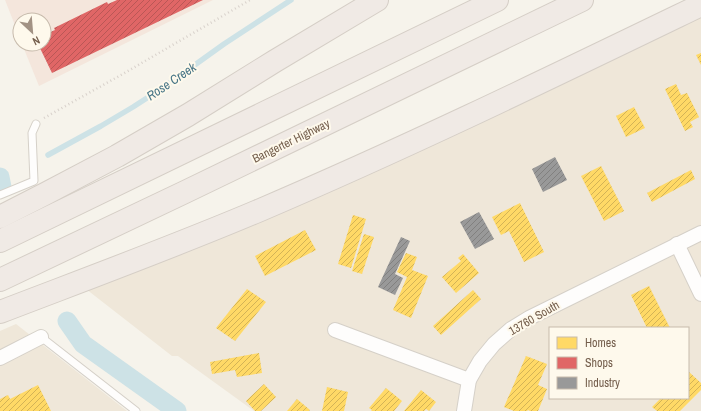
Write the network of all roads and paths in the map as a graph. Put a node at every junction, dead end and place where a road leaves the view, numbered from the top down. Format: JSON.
{"nodes":[{"id":1,"x":250,"y":0,"type":"edge"},
{"id":2,"x":377,"y":0,"type":"edge"},
{"id":3,"x":497,"y":0,"type":"edge"},
{"id":4,"x":582,"y":0,"type":"edge"},
{"id":5,"x":701,"y":5,"type":"edge"},
{"id":6,"x":36,"y":124,"type":"joint"},
{"id":7,"x":0,"y":195,"type":"edge"},
{"id":8,"x":0,"y":217,"type":"edge"},
{"id":9,"x":701,"y":233,"type":"edge"},
{"id":10,"x":0,"y":241,"type":"edge"},
{"id":11,"x":677,"y":244,"type":"junction"},
{"id":12,"x":0,"y":280,"type":"edge"},
{"id":13,"x":701,"y":294,"type":"edge"},
{"id":14,"x":0,"y":312,"type":"edge"},
{"id":15,"x":335,"y":330,"type":"dead end"},
{"id":16,"x":41,"y":338,"type":"joint"},
{"id":17,"x":0,"y":358,"type":"edge"},
{"id":18,"x":469,"y":380,"type":"junction"},
{"id":19,"x":136,"y":411,"type":"edge"},
{"id":20,"x":464,"y":411,"type":"edge"}],
"edges":[{"from":1,"to":6,"type":"path"},
{"from":2,"to":8,"type":"highway"},
{"from":3,"to":10,"type":"highway"},
{"from":4,"to":12,"type":"highway","name":"Bangerter Highway"},
{"from":5,"to":14,"type":"highway"},
{"from":6,"to":7,"type":"lane"},
{"from":9,"to":11,"type":"street","name":"13760 South"},
{"from":11,"to":13,"type":"street"},
{"from":11,"to":18,"type":"street","name":"13760 South"},
{"from":15,"to":18,"type":"street"},
{"from":16,"to":17,"type":"street"},
{"from":16,"to":19,"type":"lane"},
{"from":18,"to":20,"type":"street"}]}
